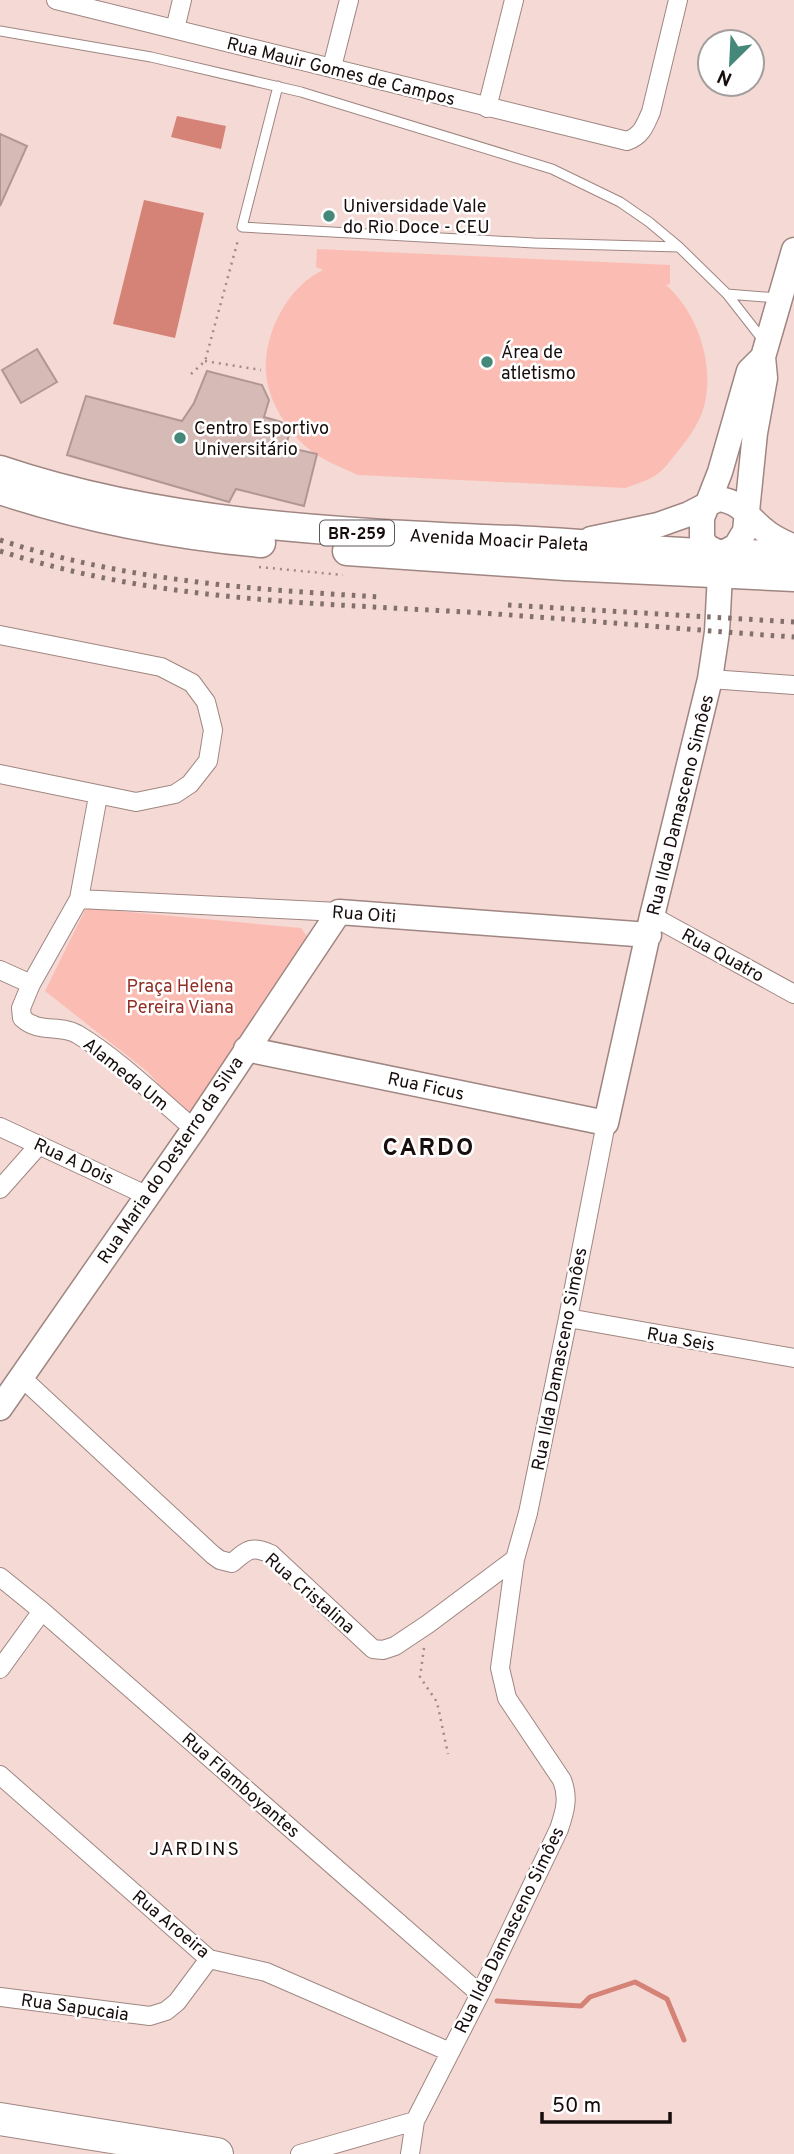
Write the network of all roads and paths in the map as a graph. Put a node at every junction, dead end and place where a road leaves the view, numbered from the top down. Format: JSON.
{"nodes":[{"id":1,"x":56,"y":0,"type":"edge"},
{"id":2,"x":182,"y":0,"type":"edge"},
{"id":3,"x":348,"y":0,"type":"edge"},
{"id":4,"x":514,"y":0,"type":"edge"},
{"id":5,"x":678,"y":0,"type":"edge"},
{"id":6,"x":175,"y":29,"type":"junction"},
{"id":7,"x":0,"y":31,"type":"edge"},
{"id":8,"x":332,"y":67,"type":"junction"},
{"id":9,"x":278,"y":86,"type":"junction"},
{"id":10,"x":487,"y":108,"type":"junction"},
{"id":11,"x":242,"y":227,"type":"junction"},
{"id":12,"x":679,"y":247,"type":"junction"},
{"id":13,"x":794,"y":250,"type":"edge"},
{"id":14,"x":727,"y":294,"type":"junction"},
{"id":15,"x":781,"y":299,"type":"junction"},
{"id":16,"x":764,"y":351,"type":"junction"},
{"id":17,"x":205,"y":361,"type":"junction"},
{"id":18,"x":261,"y":370,"type":"dead end"},
{"id":19,"x":191,"y":374,"type":"dead end"},
{"id":20,"x":0,"y":470,"type":"edge"},
{"id":21,"x":0,"y":490,"type":"edge"},
{"id":22,"x":707,"y":505,"type":"junction"},
{"id":23,"x":747,"y":514,"type":"junction"},
{"id":24,"x":570,"y":543,"type":"junction"},
{"id":25,"x":794,"y":547,"type":"edge"},
{"id":26,"x":794,"y":554,"type":"edge"},
{"id":27,"x":720,"y":564,"type":"junction"},
{"id":28,"x":794,"y":576,"type":"edge"},
{"id":29,"x":0,"y":635,"type":"edge"},
{"id":30,"x":710,"y":679,"type":"junction"},
{"id":31,"x":794,"y":685,"type":"edge"},
{"id":32,"x":0,"y":774,"type":"edge"},
{"id":33,"x":98,"y":796,"type":"junction"},
{"id":34,"x":79,"y":899,"type":"junction"},
{"id":35,"x":339,"y":912,"type":"junction"},
{"id":36,"x":651,"y":926,"type":"junction"},
{"id":37,"x":0,"y":970,"type":"edge"},
{"id":38,"x":31,"y":984,"type":"junction"},
{"id":39,"x":794,"y":994,"type":"edge"},
{"id":40,"x":246,"y":1049,"type":"junction"},
{"id":41,"x":606,"y":1123,"type":"junction"},
{"id":42,"x":0,"y":1127,"type":"edge"},
{"id":43,"x":194,"y":1129,"type":"junction"},
{"id":44,"x":39,"y":1145,"type":"junction"},
{"id":45,"x":0,"y":1189,"type":"edge"},
{"id":46,"x":148,"y":1196,"type":"junction"},
{"id":47,"x":568,"y":1318,"type":"junction"},
{"id":48,"x":794,"y":1358,"type":"edge"},
{"id":49,"x":21,"y":1377,"type":"junction"},
{"id":50,"x":0,"y":1408,"type":"edge"},
{"id":51,"x":515,"y":1559,"type":"junction"},
{"id":52,"x":0,"y":1577,"type":"edge"},
{"id":53,"x":42,"y":1611,"type":"junction"},
{"id":54,"x":428,"y":1624,"type":"junction"},
{"id":55,"x":0,"y":1670,"type":"edge"},
{"id":56,"x":448,"y":1754,"type":"dead end"},
{"id":57,"x":0,"y":1775,"type":"edge"},
{"id":58,"x":209,"y":1959,"type":"junction"},
{"id":59,"x":480,"y":1994,"type":"junction"},
{"id":60,"x":0,"y":1997,"type":"edge"},
{"id":61,"x":450,"y":2052,"type":"junction"},
{"id":62,"x":0,"y":2119,"type":"edge"},
{"id":63,"x":415,"y":2121,"type":"junction"},
{"id":64,"x":217,"y":2154,"type":"edge"},
{"id":65,"x":300,"y":2154,"type":"edge"},
{"id":66,"x":410,"y":2154,"type":"edge"}],
"edges":[{"from":1,"to":6,"type":"street","name":"Rua Mauir Gomes de Campos"},
{"from":2,"to":6,"type":"street"},
{"from":3,"to":8,"type":"street"},
{"from":4,"to":10,"type":"street"},
{"from":5,"to":10,"type":"street","name":"Rua Mauir Gomes de Campos"},
{"from":6,"to":8,"type":"street","name":"Rua Mauir Gomes de Campos"},
{"from":7,"to":9,"type":"lane"},
{"from":8,"to":10,"type":"street","name":"Rua Mauir Gomes de Campos"},
{"from":9,"to":11,"type":"lane"},
{"from":9,"to":12,"type":"lane"},
{"from":11,"to":12,"type":"lane"},
{"from":11,"to":17,"type":"path"},
{"from":12,"to":14,"type":"lane"},
{"from":13,"to":15,"type":"street"},
{"from":14,"to":15,"type":"lane"},
{"from":14,"to":16,"type":"lane"},
{"from":15,"to":16,"type":"street"},
{"from":16,"to":22,"type":"street"},
{"from":16,"to":23,"type":"street"},
{"from":17,"to":18,"type":"path"},
{"from":17,"to":19,"type":"path"},
{"from":20,"to":24,"type":"main road","name":"Avenida Moacir Paleta","number":"BR-259"},
{"from":21,"to":27,"type":"main road","name":"Avenida Moacir Paleta","number":"BR-259"},
{"from":22,"to":23,"type":"street"},
{"from":22,"to":24,"type":"street"},
{"from":22,"to":27,"type":"street"},
{"from":23,"to":25,"type":"street"},
{"from":23,"to":27,"type":"street"},
{"from":24,"to":27,"type":"main road","name":"Avenida Moacir Paleta","number":"BR-259"},
{"from":26,"to":27,"type":"main road","name":"Avenida Moacir Paleta","number":"BR-259"},
{"from":27,"to":28,"type":"main road","name":"Avenida Moacir Paleta","number":"BR-259"},
{"from":27,"to":30,"type":"street","name":"Rua Ilda Damasceno Simôes"},
{"from":29,"to":33,"type":"street"},
{"from":30,"to":31,"type":"street"},
{"from":30,"to":36,"type":"street","name":"Rua Ilda Damasceno Simôes"},
{"from":32,"to":33,"type":"street"},
{"from":33,"to":34,"type":"street","name":"Alameda Um"},
{"from":34,"to":35,"type":"street","name":"Rua Oiti"},
{"from":34,"to":38,"type":"street","name":"Alameda Um"},
{"from":35,"to":36,"type":"street","name":"Rua Oiti"},
{"from":35,"to":40,"type":"street","name":"Rua Maria do Desterro da Silva"},
{"from":36,"to":39,"type":"street","name":"Rua Quatro"},
{"from":36,"to":41,"type":"street","name":"Rua Ilda Damasceno Simôes"},
{"from":37,"to":38,"type":"street"},
{"from":38,"to":43,"type":"street","name":"Alameda Um"},
{"from":40,"to":41,"type":"street","name":"Rua Ficus"},
{"from":40,"to":43,"type":"street","name":"Rua Maria do Desterro da Silva"},
{"from":41,"to":47,"type":"street","name":"Rua Ilda Damasceno Simôes"},
{"from":42,"to":44,"type":"street","name":"Rua A Dois"},
{"from":43,"to":46,"type":"street","name":"Rua Maria do Desterro da Silva"},
{"from":44,"to":45,"type":"street"},
{"from":44,"to":46,"type":"street","name":"Rua A Dois"},
{"from":46,"to":49,"type":"street","name":"Rua Maria do Desterro da Silva"},
{"from":47,"to":48,"type":"street","name":"Rua Seis"},
{"from":47,"to":51,"type":"street","name":"Rua Ilda Damasceno Simôes"},
{"from":49,"to":50,"type":"street","name":"Rua Maria do Desterro da Silva"},
{"from":49,"to":54,"type":"street","name":"Rua Cristalina"},
{"from":51,"to":54,"type":"street","name":"Rua Cristalina"},
{"from":51,"to":59,"type":"street","name":"Rua Ilda Damasceno Simôes"},
{"from":52,"to":53,"type":"street","name":"Rua Flamboyantes"},
{"from":53,"to":55,"type":"street"},
{"from":53,"to":59,"type":"street","name":"Rua Flamboyantes"},
{"from":54,"to":56,"type":"path"},
{"from":57,"to":58,"type":"street","name":"Rua Aroeira"},
{"from":58,"to":60,"type":"street","name":"Rua Sapucaia"},
{"from":58,"to":61,"type":"street","name":"Rua Aroeira"},
{"from":59,"to":61,"type":"street","name":"Rua Ilda Damasceno Simôes"},
{"from":61,"to":63,"type":"street","name":"Rua Ilda Damasceno Simôes"},
{"from":62,"to":64,"type":"highway"},
{"from":63,"to":65,"type":"street"},
{"from":63,"to":66,"type":"street","name":"Rua Ilda Damasceno Simôes"}]}
